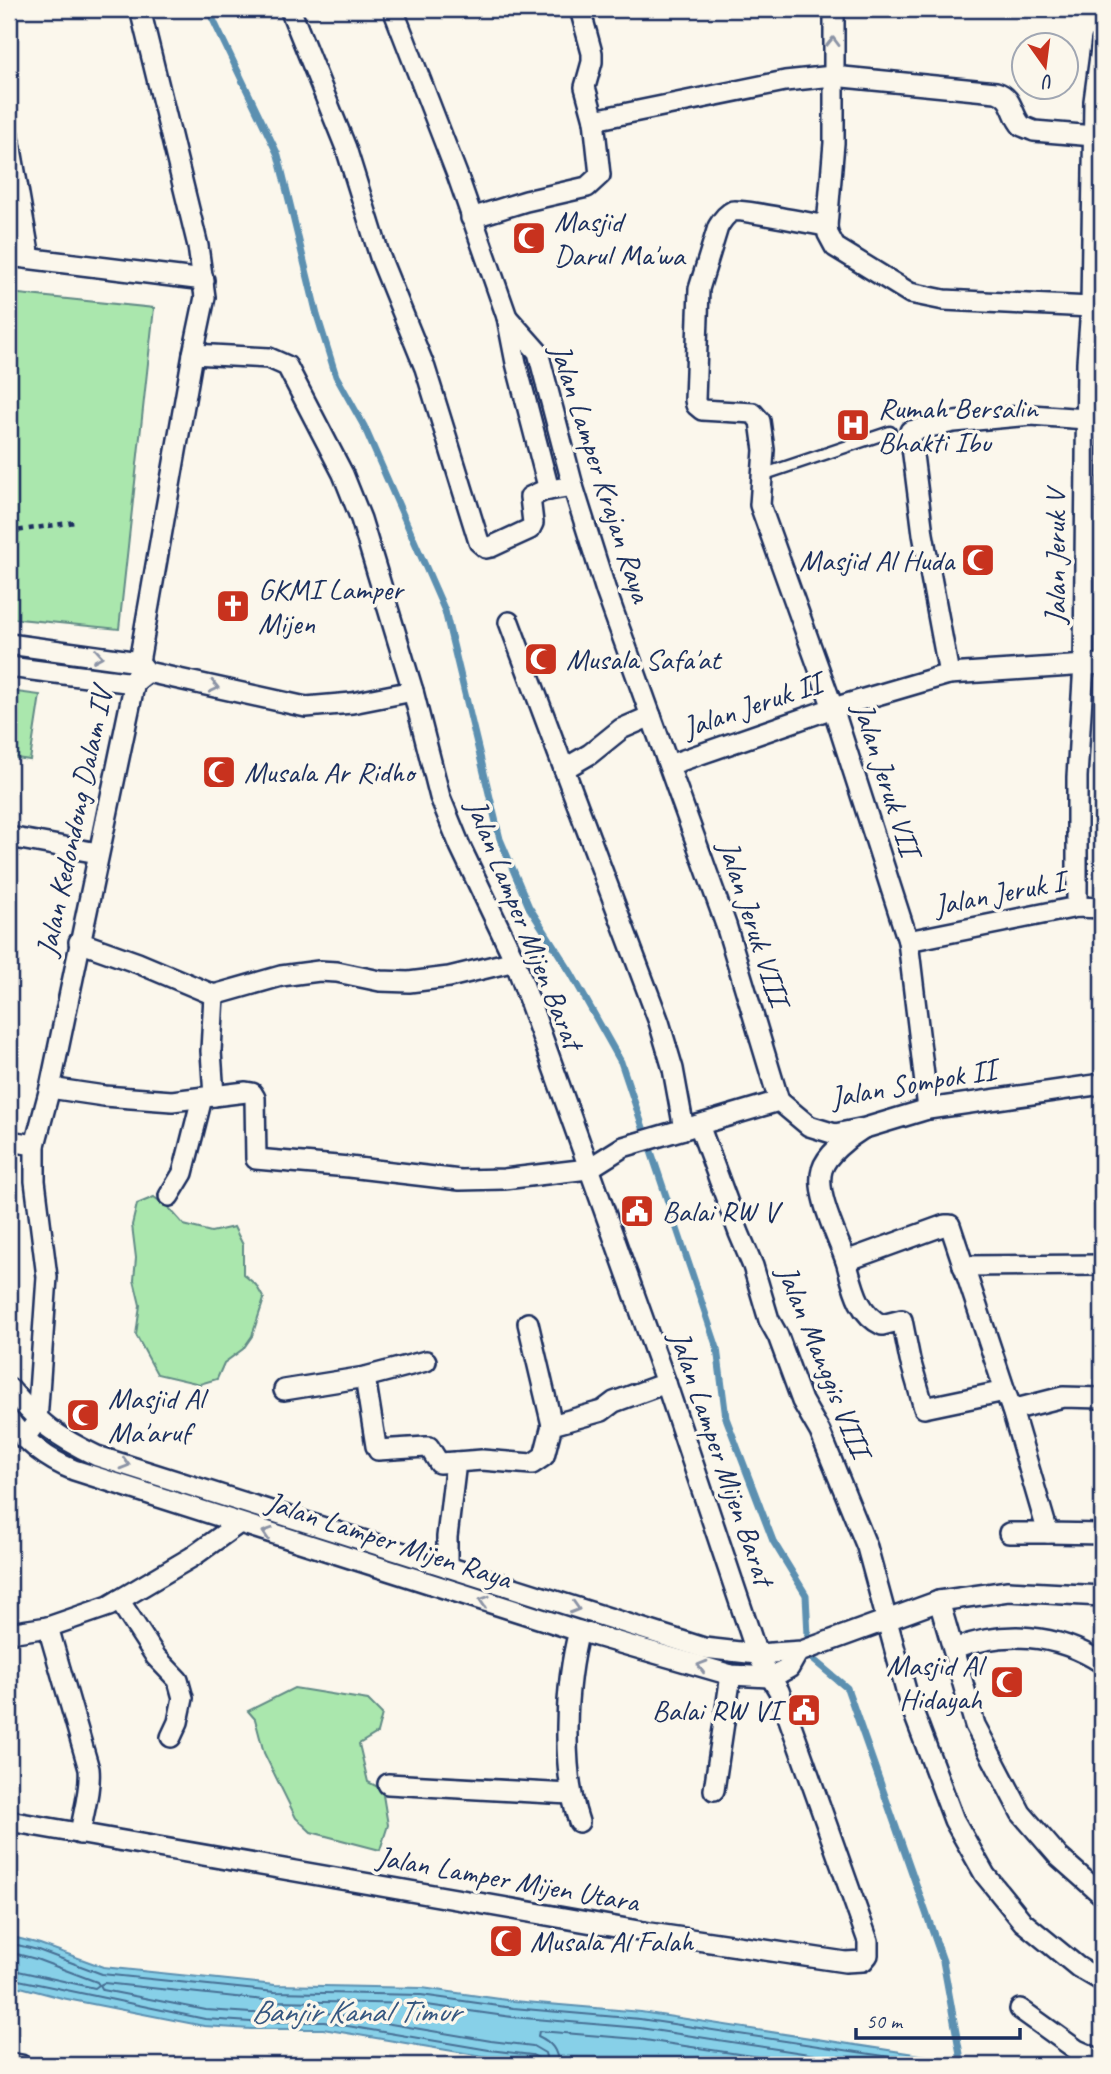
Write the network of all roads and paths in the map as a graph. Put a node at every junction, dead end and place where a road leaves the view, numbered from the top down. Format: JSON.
{"nodes":[{"id":1,"x":141,"y":9,"type":"edge"},
{"id":2,"x":289,"y":9,"type":"edge"},
{"id":3,"x":393,"y":9,"type":"edge"},
{"id":4,"x":580,"y":9,"type":"edge"},
{"id":5,"x":834,"y":9,"type":"edge"},
{"id":6,"x":1102,"y":41,"type":"edge"},
{"id":7,"x":833,"y":76,"type":"junction"},
{"id":8,"x":594,"y":120,"type":"junction"},
{"id":9,"x":1094,"y":136,"type":"junction"},
{"id":10,"x":9,"y":137,"type":"edge"},
{"id":11,"x":471,"y":219,"type":"junction"},
{"id":12,"x":1097,"y":223,"type":"edge"},
{"id":13,"x":827,"y":226,"type":"junction"},
{"id":14,"x":9,"y":256,"type":"edge"},
{"id":15,"x":30,"y":258,"type":"junction"},
{"id":16,"x":204,"y":280,"type":"junction"},
{"id":17,"x":1091,"y":307,"type":"junction"},
{"id":18,"x":507,"y":317,"type":"junction"},
{"id":19,"x":193,"y":354,"type":"junction"},
{"id":20,"x":1086,"y":419,"type":"junction"},
{"id":21,"x":900,"y":431,"type":"junction"},
{"id":22,"x":761,"y":475,"type":"junction"},
{"id":23,"x":573,"y":486,"type":"junction"},
{"id":24,"x":548,"y":490,"type":"junction"},
{"id":25,"x":75,"y":522,"type":"dead end"},
{"id":26,"x":9,"y":532,"type":"edge"},
{"id":27,"x":509,"y":622,"type":"dead end"},
{"id":28,"x":9,"y":645,"type":"edge"},
{"id":29,"x":62,"y":650,"type":"junction"},
{"id":30,"x":1093,"y":664,"type":"edge"},
{"id":31,"x":9,"y":667,"type":"edge"},
{"id":32,"x":140,"y":672,"type":"junction"},
{"id":33,"x":58,"y":673,"type":"junction"},
{"id":34,"x":949,"y":674,"type":"junction"},
{"id":35,"x":413,"y":691,"type":"junction"},
{"id":36,"x":833,"y":708,"type":"junction"},
{"id":37,"x":651,"y":716,"type":"junction"},
{"id":38,"x":669,"y":765,"type":"junction"},
{"id":39,"x":564,"y":769,"type":"junction"},
{"id":40,"x":9,"y":836,"type":"edge"},
{"id":41,"x":98,"y":853,"type":"junction"},
{"id":42,"x":1077,"y":907,"type":"junction"},
{"id":43,"x":1102,"y":908,"type":"edge"},
{"id":44,"x":908,"y":941,"type":"junction"},
{"id":45,"x":79,"y":942,"type":"junction"},
{"id":46,"x":514,"y":961,"type":"junction"},
{"id":47,"x":214,"y":995,"type":"junction"},
{"id":48,"x":1102,"y":1084,"type":"edge"},
{"id":49,"x":50,"y":1088,"type":"junction"},
{"id":50,"x":208,"y":1097,"type":"junction"},
{"id":51,"x":779,"y":1101,"type":"junction"},
{"id":52,"x":928,"y":1108,"type":"junction"},
{"id":53,"x":691,"y":1127,"type":"junction"},
{"id":54,"x":865,"y":1128,"type":"junction"},
{"id":55,"x":9,"y":1142,"type":"edge"},
{"id":56,"x":35,"y":1144,"type":"junction"},
{"id":57,"x":588,"y":1169,"type":"junction"},
{"id":58,"x":169,"y":1196,"type":"dead end"},
{"id":59,"x":846,"y":1261,"type":"junction"},
{"id":60,"x":1102,"y":1265,"type":"edge"},
{"id":61,"x":963,"y":1266,"type":"junction"},
{"id":62,"x":528,"y":1323,"type":"dead end"},
{"id":63,"x":426,"y":1362,"type":"dead end"},
{"id":64,"x":365,"y":1377,"type":"junction"},
{"id":65,"x":666,"y":1383,"type":"junction"},
{"id":66,"x":9,"y":1388,"type":"edge"},
{"id":67,"x":284,"y":1390,"type":"dead end"},
{"id":68,"x":1005,"y":1391,"type":"junction"},
{"id":69,"x":1102,"y":1398,"type":"edge"},
{"id":70,"x":1016,"y":1409,"type":"junction"},
{"id":71,"x":9,"y":1420,"type":"edge"},
{"id":72,"x":552,"y":1424,"type":"junction"},
{"id":73,"x":31,"y":1429,"type":"junction"},
{"id":74,"x":456,"y":1462,"type":"junction"},
{"id":75,"x":155,"y":1485,"type":"junction"},
{"id":76,"x":238,"y":1524,"type":"junction"},
{"id":77,"x":1009,"y":1533,"type":"dead end"},
{"id":78,"x":1048,"y":1533,"type":"junction"},
{"id":79,"x":1102,"y":1534,"type":"edge"},
{"id":80,"x":447,"y":1567,"type":"junction"},
{"id":81,"x":1102,"y":1596,"type":"edge"},
{"id":82,"x":119,"y":1600,"type":"junction"},
{"id":83,"x":939,"y":1601,"type":"junction"},
{"id":84,"x":888,"y":1621,"type":"junction"},
{"id":85,"x":48,"y":1627,"type":"junction"},
{"id":86,"x":579,"y":1632,"type":"junction"},
{"id":87,"x":9,"y":1633,"type":"edge"},
{"id":88,"x":954,"y":1649,"type":"junction"},
{"id":89,"x":800,"y":1651,"type":"junction"},
{"id":90,"x":757,"y":1654,"type":"junction"},
{"id":91,"x":1102,"y":1663,"type":"edge"},
{"id":92,"x":731,"y":1675,"type":"junction"},
{"id":93,"x":769,"y":1677,"type":"junction"},
{"id":94,"x":171,"y":1737,"type":"dead end"},
{"id":95,"x":388,"y":1784,"type":"dead end"},
{"id":96,"x":714,"y":1790,"type":"dead end"},
{"id":97,"x":570,"y":1794,"type":"junction"},
{"id":98,"x":9,"y":1822,"type":"edge"},
{"id":99,"x":579,"y":1822,"type":"dead end"},
{"id":100,"x":80,"y":1835,"type":"junction"},
{"id":101,"x":1102,"y":1895,"type":"edge"},
{"id":102,"x":1102,"y":1981,"type":"edge"},
{"id":103,"x":1020,"y":2009,"type":"dead end"},
{"id":104,"x":1102,"y":2061,"type":"edge"},
{"id":105,"x":9,"y":2063,"type":"edge"},
{"id":106,"x":21,"y":2065,"type":"edge"}],
"edges":[{"from":1,"to":16,"type":"street","name":"Jalan Kedondong Dalam IV"},
{"from":2,"to":24,"type":"street"},
{"from":3,"to":11,"type":"street","name":"Jalan Lamper Krajan Raya"},
{"from":4,"to":8,"type":"street"},
{"from":7,"to":5,"type":"street","one_way":true},
{"from":6,"to":9,"type":"street","name":"Jalan Jeruk V"},
{"from":7,"to":8,"type":"street"},
{"from":7,"to":9,"type":"street"},
{"from":7,"to":13,"type":"street"},
{"from":8,"to":11,"type":"street"},
{"from":9,"to":12,"type":"street","name":"Jalan Jeruk V"},
{"from":10,"to":15,"type":"street"},
{"from":11,"to":18,"type":"street","name":"Jalan Lamper Krajan Raya"},
{"from":12,"to":17,"type":"street","name":"Jalan Jeruk V"},
{"from":13,"to":17,"type":"street"},
{"from":13,"to":22,"type":"street","name":"Jalan Jeruk VII"},
{"from":14,"to":15,"type":"street"},
{"from":15,"to":16,"type":"street"},
{"from":16,"to":19,"type":"street","name":"Jalan Kedondong Dalam IV"},
{"from":17,"to":20,"type":"street","name":"Jalan Jeruk V"},
{"from":18,"to":23,"type":"street","name":"Jalan Lamper Krajan Raya"},
{"from":18,"to":24,"type":"street"},
{"from":19,"to":32,"type":"street","name":"Jalan Kedondong Dalam IV"},
{"from":19,"to":35,"type":"street","name":"Jalan Lamper Mijen Barat"},
{"from":20,"to":21,"type":"street"},
{"from":20,"to":30,"type":"street","name":"Jalan Jeruk V"},
{"from":21,"to":22,"type":"lane"},
{"from":21,"to":34,"type":"street"},
{"from":22,"to":36,"type":"street","name":"Jalan Jeruk VII"},
{"from":23,"to":24,"type":"street"},
{"from":23,"to":37,"type":"street","name":"Jalan Lamper Krajan Raya"},
{"from":25,"to":26,"type":"path"},
{"from":27,"to":39,"type":"street","name":"Jalan Manggis VIII"},
{"from":28,"to":29,"type":"street"},
{"from":29,"to":32,"type":"street","one_way":true},
{"from":29,"to":33,"type":"street"},
{"from":30,"to":34,"type":"street","name":"Jalan Jeruk II"},
{"from":30,"to":42,"type":"street","name":"Jalan Jeruk V"},
{"from":31,"to":33,"type":"street"},
{"from":32,"to":33,"type":"street"},
{"from":32,"to":35,"type":"street","one_way":true},
{"from":32,"to":41,"type":"street","name":"Jalan Kedondong Dalam IV"},
{"from":34,"to":36,"type":"street","name":"Jalan Jeruk II"},
{"from":35,"to":46,"type":"street","name":"Jalan Lamper Mijen Barat"},
{"from":36,"to":38,"type":"street","name":"Jalan Jeruk II"},
{"from":36,"to":44,"type":"street","name":"Jalan Jeruk VII"},
{"from":37,"to":38,"type":"street","name":"Jalan Lamper Krajan Raya"},
{"from":37,"to":39,"type":"street"},
{"from":38,"to":51,"type":"street","name":"Jalan Jeruk VIII"},
{"from":39,"to":53,"type":"street","name":"Jalan Manggis VIII"},
{"from":40,"to":41,"type":"street"},
{"from":41,"to":45,"type":"street","name":"Jalan Kedondong Dalam IV"},
{"from":42,"to":43,"type":"street","name":"Jalan Jeruk I"},
{"from":42,"to":44,"type":"street","name":"Jalan Jeruk I"},
{"from":44,"to":52,"type":"street","name":"Jalan Jeruk VII"},
{"from":45,"to":47,"type":"street"},
{"from":45,"to":49,"type":"street","name":"Jalan Kedondong Dalam IV"},
{"from":46,"to":47,"type":"street"},
{"from":46,"to":57,"type":"street","name":"Jalan Lamper Mijen Barat"},
{"from":47,"to":50,"type":"street"},
{"from":48,"to":52,"type":"street","name":"Jalan Sompok II"},
{"from":49,"to":50,"type":"street"},
{"from":49,"to":56,"type":"street","name":"Jalan Kedondong Dalam IV"},
{"from":50,"to":57,"type":"street"},
{"from":50,"to":58,"type":"street"},
{"from":51,"to":53,"type":"street"},
{"from":51,"to":54,"type":"street","name":"Jalan Sompok II"},
{"from":52,"to":54,"type":"street","name":"Jalan Sompok II"},
{"from":53,"to":57,"type":"street"},
{"from":53,"to":84,"type":"street","name":"Jalan Manggis VIII"},
{"from":54,"to":59,"type":"street"},
{"from":55,"to":56,"type":"street"},
{"from":56,"to":73,"type":"street","name":"Jalan Kedondong Dalam IV"},
{"from":57,"to":65,"type":"street","name":"Jalan Lamper Mijen Barat"},
{"from":59,"to":61,"type":"street"},
{"from":59,"to":68,"type":"street"},
{"from":60,"to":61,"type":"street"},
{"from":61,"to":68,"type":"street"},
{"from":62,"to":72,"type":"street"},
{"from":63,"to":64,"type":"street"},
{"from":64,"to":67,"type":"street"},
{"from":64,"to":74,"type":"street"},
{"from":65,"to":72,"type":"street"},
{"from":65,"to":90,"type":"street","name":"Jalan Lamper Mijen Barat"},
{"from":66,"to":73,"type":"street"},
{"from":68,"to":70,"type":"street"},
{"from":69,"to":70,"type":"street"},
{"from":70,"to":78,"type":"street"},
{"from":71,"to":73,"type":"street"},
{"from":72,"to":74,"type":"street"},
{"from":73,"to":75,"type":"street","name":"Jalan Lamper Mijen Raya"},
{"from":74,"to":80,"type":"street"},
{"from":75,"to":76,"type":"street","name":"Jalan Lamper Mijen Raya"},
{"from":75,"to":80,"type":"street"},
{"from":76,"to":82,"type":"street"},
{"from":86,"to":76,"type":"street","name":"Jalan Lamper Mijen Raya","one_way":true},
{"from":77,"to":78,"type":"street"},
{"from":78,"to":79,"type":"street"},
{"from":80,"to":90,"type":"street","one_way":true},
{"from":81,"to":83,"type":"street"},
{"from":82,"to":85,"type":"street"},
{"from":82,"to":94,"type":"street"},
{"from":83,"to":84,"type":"street"},
{"from":83,"to":88,"type":"street"},
{"from":84,"to":89,"type":"street"},
{"from":84,"to":102,"type":"street","name":"Jalan Manggis VIII"},
{"from":85,"to":87,"type":"street"},
{"from":85,"to":100,"type":"street"},
{"from":92,"to":86,"type":"street","name":"Jalan Lamper Mijen Raya","one_way":true},
{"from":86,"to":97,"type":"street"},
{"from":88,"to":91,"type":"street"},
{"from":88,"to":101,"type":"street"},
{"from":89,"to":90,"type":"street"},
{"from":89,"to":93,"type":"street"},
{"from":90,"to":93,"type":"street","name":"Jalan Lamper Mijen Barat"},
{"from":92,"to":93,"type":"street","name":"Jalan Lamper Mijen Raya"},
{"from":92,"to":96,"type":"street"},
{"from":93,"to":100,"type":"street","name":"Jalan Lamper Mijen Utara"},
{"from":95,"to":97,"type":"street"},
{"from":97,"to":99,"type":"street"},
{"from":98,"to":100,"type":"street","name":"Jalan Lamper Mijen Utara"},
{"from":103,"to":104,"type":"street"},
{"from":105,"to":106,"type":"street"}]}
